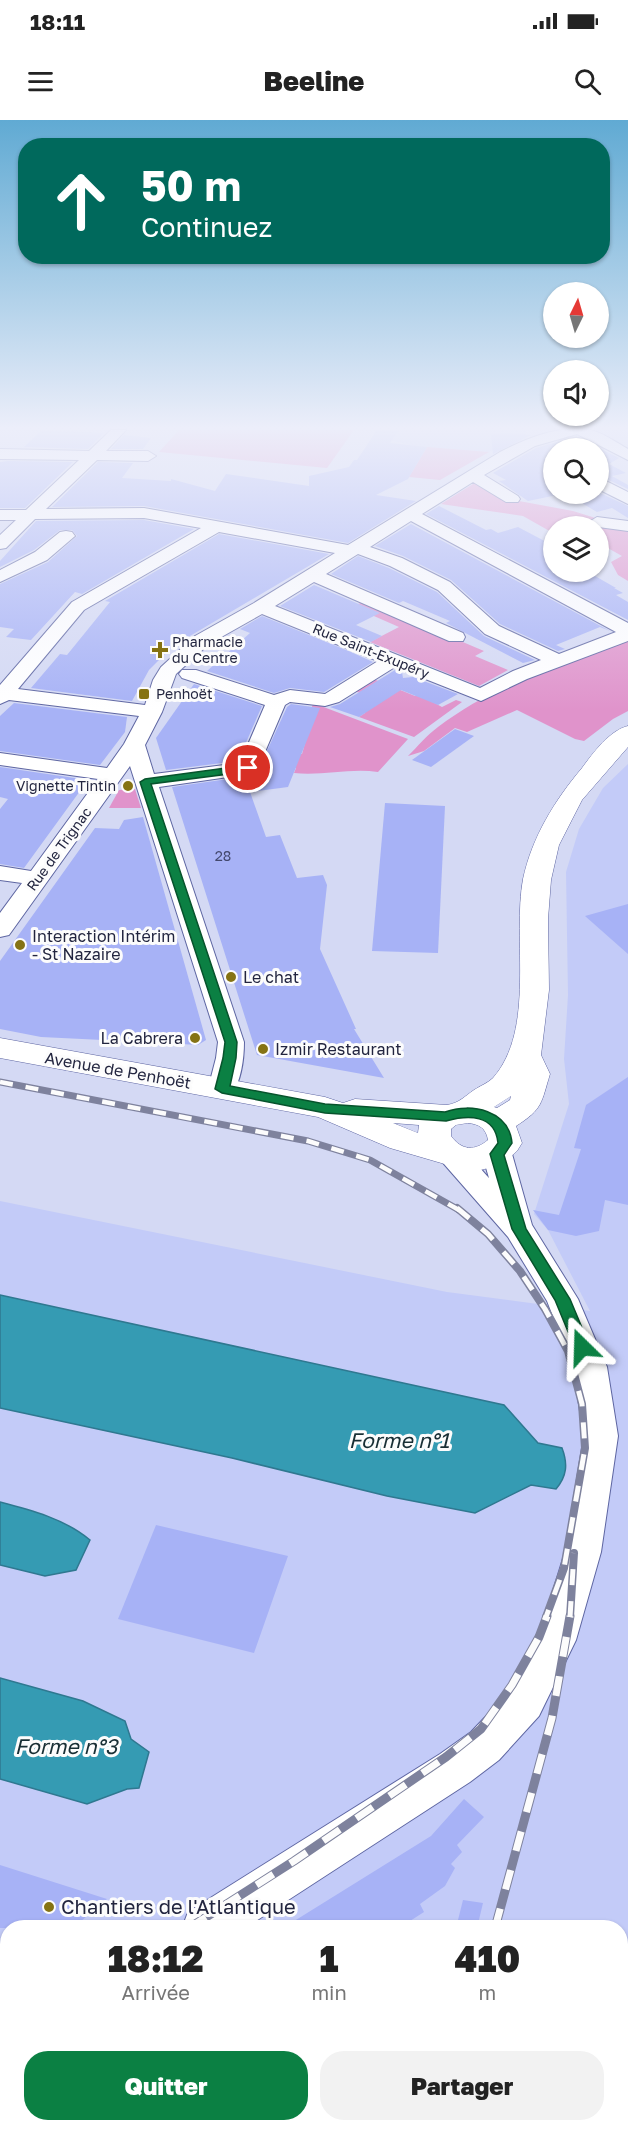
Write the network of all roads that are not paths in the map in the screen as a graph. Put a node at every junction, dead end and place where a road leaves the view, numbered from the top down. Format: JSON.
{"nodes":[{"id":1,"x":20,"y":524,"type":"edge"},
{"id":2,"x":205,"y":524,"type":"edge"},
{"id":3,"x":394,"y":524,"type":"edge"},
{"id":4,"x":428,"y":524,"type":"edge"},
{"id":5,"x":611,"y":524,"type":"edge"},
{"id":6,"x":217,"y":526,"type":"junction"},
{"id":7,"x":628,"y":526,"type":"edge"},
{"id":8,"x":66,"y":536,"type":"dead end"},
{"id":9,"x":0,"y":544,"type":"edge"},
{"id":10,"x":354,"y":549,"type":"junction"},
{"id":11,"x":313,"y":575,"type":"junction"},
{"id":12,"x":0,"y":578,"type":"edge"},
{"id":13,"x":261,"y":607,"type":"junction"},
{"id":14,"x":628,"y":632,"type":"edge"},
{"id":15,"x":456,"y":637,"type":"dead end"},
{"id":16,"x":393,"y":660,"type":"junction"},
{"id":17,"x":557,"y":660,"type":"junction"},
{"id":18,"x":189,"y":674,"type":"junction"},
{"id":19,"x":2,"y":695,"type":"edge"},
{"id":20,"x":276,"y":702,"type":"junction"},
{"id":21,"x":154,"y":709,"type":"junction"},
{"id":22,"x":628,"y":733,"type":"edge"},
{"id":23,"x":134,"y":745,"type":"junction"},
{"id":24,"x":0,"y":759,"type":"edge"},
{"id":25,"x":112,"y":775,"type":"junction"},
{"id":26,"x":145,"y":782,"type":"junction"},
{"id":27,"x":0,"y":873,"type":"edge"},
{"id":28,"x":38,"y":879,"type":"junction"},
{"id":29,"x":0,"y":930,"type":"edge"},
{"id":30,"x":0,"y":1048,"type":"edge"},
{"id":31,"x":525,"y":1055,"type":"junction"},
{"id":32,"x":222,"y":1089,"type":"junction"},
{"id":33,"x":325,"y":1108,"type":"junction"},
{"id":34,"x":457,"y":1114,"type":"junction"},
{"id":35,"x":497,"y":1139,"type":"junction"},
{"id":36,"x":447,"y":1153,"type":"junction"},
{"id":37,"x":519,"y":1229,"type":"junction"},
{"id":38,"x":217,"y":1920,"type":"edge"}],
"edges":[{"from":1,"to":9,"type":"street"},
{"from":2,"to":6,"type":"street"},
{"from":3,"to":10,"type":"street","name":"Rue de Trignac"},
{"from":4,"to":14,"type":"street"},
{"from":5,"to":7,"type":"street"},
{"from":6,"to":10,"type":"street"},
{"from":6,"to":19,"type":"street"},
{"from":8,"to":12,"type":"street"},
{"from":10,"to":11,"type":"street","name":"Rue de Trignac"},
{"from":10,"to":17,"type":"street"},
{"from":11,"to":13,"type":"street","name":"Rue de Trignac"},
{"from":11,"to":15,"type":"street"},
{"from":13,"to":16,"type":"street","name":"Rue Saint-Exupéry"},
{"from":13,"to":18,"type":"street","name":"Rue de Trignac"},
{"from":13,"to":21,"type":"street","name":"Rue de Trignac"},
{"from":14,"to":17,"type":"street"},
{"from":16,"to":17,"type":"street","name":"Rue Saint-Exupéry"},
{"from":16,"to":20,"type":"street"},
{"from":18,"to":20,"type":"street"},
{"from":18,"to":21,"type":"street","name":"Rue de Trignac"},
{"from":19,"to":21,"type":"street"},
{"from":20,"to":26,"type":"street"},
{"from":21,"to":23,"type":"street","name":"Rue de Trignac"},
{"from":22,"to":31,"type":"main road"},
{"from":23,"to":25,"type":"street","name":"Rue de Trignac"},
{"from":23,"to":26,"type":"street"},
{"from":24,"to":25,"type":"street"},
{"from":25,"to":28,"type":"street","name":"Rue de Trignac"},
{"from":26,"to":32,"type":"street"},
{"from":27,"to":28,"type":"street"},
{"from":28,"to":29,"type":"street","name":"Rue de Trignac"},
{"from":30,"to":32,"type":"main road","name":"Avenue de Penhoët"},
{"from":31,"to":34,"type":"main road"},
{"from":31,"to":35,"type":"main road"},
{"from":32,"to":33,"type":"main road","name":"Avenue de Penhoët"},
{"from":33,"to":34,"type":"main road"},
{"from":33,"to":36,"type":"main road","name":"Avenue de Penhoët"},
{"from":34,"to":35,"type":"main road"},
{"from":34,"to":36,"type":"main road"},
{"from":35,"to":36,"type":"main road"},
{"from":35,"to":37,"type":"street"},
{"from":36,"to":37,"type":"street"},
{"from":37,"to":38,"type":"street"}]}
